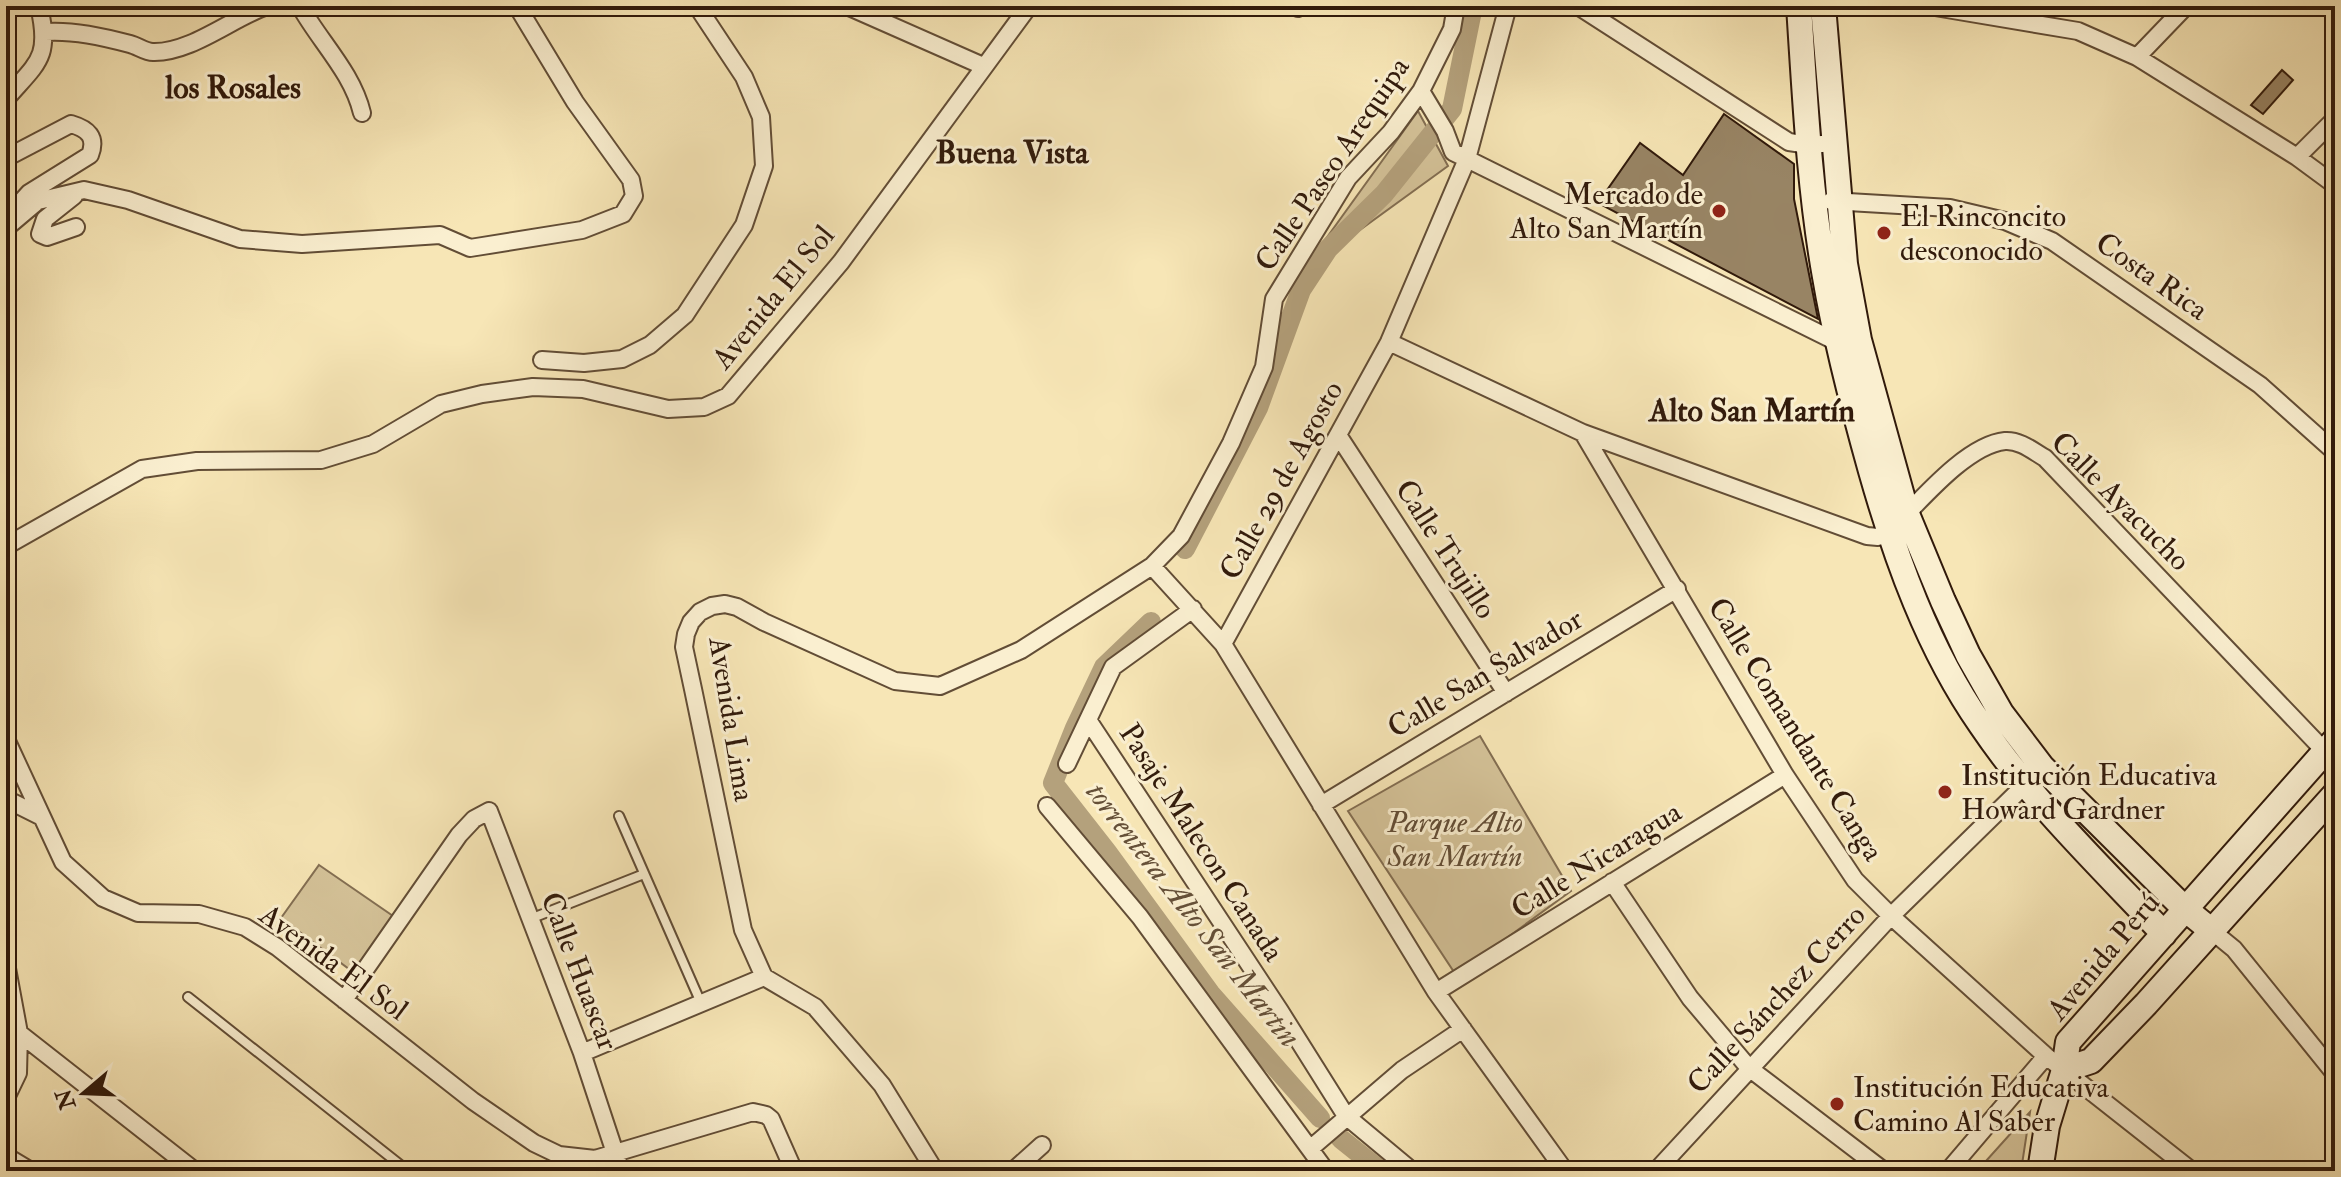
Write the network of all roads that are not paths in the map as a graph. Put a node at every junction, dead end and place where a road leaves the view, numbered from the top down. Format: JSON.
{"nodes":[{"id":1,"x":39,"y":6,"type":"edge"},
{"id":2,"x":267,"y":6,"type":"edge"},
{"id":3,"x":300,"y":6,"type":"edge"},
{"id":4,"x":517,"y":6,"type":"edge"},
{"id":5,"x":697,"y":6,"type":"edge"},
{"id":6,"x":847,"y":6,"type":"edge"},
{"id":7,"x":1029,"y":6,"type":"edge"},
{"id":8,"x":1456,"y":6,"type":"edge"},
{"id":9,"x":1508,"y":6,"type":"edge"},
{"id":10,"x":1578,"y":6,"type":"edge"},
{"id":11,"x":1799,"y":6,"type":"edge"},
{"id":12,"x":1823,"y":6,"type":"edge"},
{"id":13,"x":1929,"y":6,"type":"edge"},
{"id":14,"x":2186,"y":6,"type":"edge"},
{"id":15,"x":1998,"y":13,"type":"edge"},
{"id":16,"x":45,"y":32,"type":"junction"},
{"id":17,"x":2137,"y":57,"type":"junction"},
{"id":18,"x":983,"y":66,"type":"junction"},
{"id":19,"x":1421,"y":91,"type":"junction"},
{"id":20,"x":6,"y":99,"type":"edge"},
{"id":21,"x":362,"y":113,"type":"dead end"},
{"id":22,"x":2335,"y":119,"type":"edge"},
{"id":23,"x":1835,"y":143,"type":"junction"},
{"id":24,"x":1809,"y":145,"type":"junction"},
{"id":25,"x":2297,"y":157,"type":"junction"},
{"id":26,"x":6,"y":158,"type":"edge"},
{"id":27,"x":1467,"y":159,"type":"junction"},
{"id":28,"x":2335,"y":185,"type":"edge"},
{"id":29,"x":84,"y":190,"type":"junction"},
{"id":30,"x":1814,"y":201,"type":"junction"},
{"id":31,"x":1841,"y":201,"type":"junction"},
{"id":32,"x":7,"y":226,"type":"edge"},
{"id":33,"x":76,"y":227,"type":"dead end"},
{"id":34,"x":1848,"y":341,"type":"junction"},
{"id":35,"x":1389,"y":342,"type":"junction"},
{"id":36,"x":542,"y":360,"type":"dead end"},
{"id":37,"x":1583,"y":433,"type":"junction"},
{"id":38,"x":1338,"y":435,"type":"junction"},
{"id":39,"x":2332,"y":443,"type":"edge"},
{"id":40,"x":1907,"y":514,"type":"junction"},
{"id":41,"x":1889,"y":532,"type":"junction"},
{"id":42,"x":6,"y":546,"type":"edge"},
{"id":43,"x":1152,"y":566,"type":"junction"},
{"id":44,"x":1677,"y":589,"type":"junction"},
{"id":45,"x":1193,"y":609,"type":"junction"},
{"id":46,"x":1223,"y":644,"type":"junction"},
{"id":47,"x":1506,"y":693,"type":"junction"},
{"id":48,"x":1088,"y":720,"type":"junction"},
{"id":49,"x":6,"y":739,"type":"edge"},
{"id":50,"x":2332,"y":751,"type":"edge"},
{"id":51,"x":1067,"y":764,"type":"dead end"},
{"id":52,"x":2042,"y":767,"type":"junction"},
{"id":53,"x":1785,"y":775,"type":"junction"},
{"id":54,"x":2024,"y":786,"type":"junction"},
{"id":55,"x":2335,"y":794,"type":"edge"},
{"id":56,"x":6,"y":799,"type":"edge"},
{"id":57,"x":1321,"y":805,"type":"junction"},
{"id":58,"x":1047,"y":806,"type":"dead end"},
{"id":59,"x":40,"y":816,"type":"junction"},
{"id":60,"x":619,"y":816,"type":"dead end"},
{"id":61,"x":644,"y":874,"type":"junction"},
{"id":62,"x":1612,"y":882,"type":"junction"},
{"id":63,"x":2185,"y":909,"type":"junction"},
{"id":64,"x":1891,"y":916,"type":"junction"},
{"id":65,"x":530,"y":919,"type":"junction"},
{"id":66,"x":2212,"y":931,"type":"junction"},
{"id":67,"x":2164,"y":934,"type":"junction"},
{"id":68,"x":6,"y":963,"type":"edge"},
{"id":69,"x":764,"y":977,"type":"junction"},
{"id":70,"x":2122,"y":984,"type":"junction"},
{"id":71,"x":1436,"y":992,"type":"junction"},
{"id":72,"x":188,"y":997,"type":"dead end"},
{"id":73,"x":344,"y":1000,"type":"junction"},
{"id":74,"x":701,"y":1003,"type":"junction"},
{"id":75,"x":2146,"y":1004,"type":"junction"},
{"id":76,"x":1463,"y":1029,"type":"junction"},
{"id":77,"x":19,"y":1033,"type":"junction"},
{"id":78,"x":582,"y":1053,"type":"junction"},
{"id":79,"x":2055,"y":1063,"type":"junction"},
{"id":80,"x":1749,"y":1068,"type":"junction"},
{"id":81,"x":2335,"y":1074,"type":"edge"},
{"id":82,"x":6,"y":1098,"type":"edge"},
{"id":83,"x":1346,"y":1116,"type":"junction"},
{"id":84,"x":1042,"y":1145,"type":"dead end"},
{"id":85,"x":1311,"y":1148,"type":"junction"},
{"id":86,"x":615,"y":1153,"type":"junction"},
{"id":87,"x":6,"y":1156,"type":"edge"},
{"id":88,"x":595,"y":1159,"type":"junction"},
{"id":89,"x":31,"y":1171,"type":"edge"},
{"id":90,"x":195,"y":1171,"type":"edge"},
{"id":91,"x":408,"y":1171,"type":"edge"},
{"id":92,"x":576,"y":1171,"type":"edge"},
{"id":93,"x":621,"y":1171,"type":"edge"},
{"id":94,"x":794,"y":1171,"type":"edge"},
{"id":95,"x":935,"y":1171,"type":"edge"},
{"id":96,"x":1013,"y":1171,"type":"edge"},
{"id":97,"x":1326,"y":1171,"type":"edge"},
{"id":98,"x":1412,"y":1171,"type":"edge"},
{"id":99,"x":1565,"y":1171,"type":"edge"},
{"id":100,"x":1656,"y":1171,"type":"edge"},
{"id":101,"x":1884,"y":1171,"type":"edge"},
{"id":102,"x":1948,"y":1171,"type":"edge"},
{"id":103,"x":2040,"y":1171,"type":"edge"},
{"id":104,"x":2192,"y":1171,"type":"edge"}],
"edges":[{"from":1,"to":16,"type":"street"},
{"from":2,"to":16,"type":"street"},
{"from":3,"to":21,"type":"street"},
{"from":4,"to":29,"type":"street"},
{"from":5,"to":36,"type":"street"},
{"from":6,"to":18,"type":"street"},
{"from":7,"to":18,"type":"street","name":"Avenida El Sol"},
{"from":8,"to":19,"type":"street","name":"Calle Paseo Arequipa"},
{"from":9,"to":27,"type":"street","name":"Calle 29 de Agosto"},
{"from":10,"to":24,"type":"street"},
{"from":11,"to":24,"type":"street"},
{"from":12,"to":23,"type":"street"},
{"from":13,"to":15,"type":"street"},
{"from":14,"to":17,"type":"street"},
{"from":15,"to":17,"type":"street"},
{"from":16,"to":20,"type":"street"},
{"from":17,"to":25,"type":"street"},
{"from":18,"to":42,"type":"street","name":"Avenida El Sol"},
{"from":19,"to":27,"type":"street"},
{"from":19,"to":43,"type":"street","name":"Calle Paseo Arequipa"},
{"from":22,"to":25,"type":"street"},
{"from":23,"to":24,"type":"street"},
{"from":23,"to":31,"type":"street"},
{"from":24,"to":30,"type":"street"},
{"from":25,"to":28,"type":"street"},
{"from":26,"to":32,"type":"street"},
{"from":27,"to":34,"type":"street"},
{"from":27,"to":35,"type":"street","name":"Calle 29 de Agosto"},
{"from":29,"to":32,"type":"street"},
{"from":29,"to":33,"type":"street"},
{"from":30,"to":31,"type":"street","name":"Costa Rica"},
{"from":30,"to":34,"type":"street"},
{"from":31,"to":34,"type":"street"},
{"from":31,"to":39,"type":"street","name":"Costa Rica"},
{"from":34,"to":40,"type":"street"},
{"from":34,"to":41,"type":"street"},
{"from":35,"to":37,"type":"street"},
{"from":35,"to":38,"type":"street","name":"Calle 29 de Agosto"},
{"from":37,"to":41,"type":"street"},
{"from":37,"to":44,"type":"street","name":"Calle Comandante Canga"},
{"from":38,"to":46,"type":"street","name":"Calle 29 de Agosto"},
{"from":38,"to":47,"type":"street","name":"Calle Trujillo"},
{"from":40,"to":41,"type":"street","name":"Calle Ayacucho"},
{"from":40,"to":50,"type":"street","name":"Calle Ayacucho"},
{"from":40,"to":52,"type":"street"},
{"from":41,"to":54,"type":"street"},
{"from":43,"to":45,"type":"street"},
{"from":43,"to":69,"type":"street","name":"Avenida Lima"},
{"from":44,"to":47,"type":"street","name":"Calle San Salvador"},
{"from":44,"to":53,"type":"street","name":"Calle Comandante Canga"},
{"from":45,"to":46,"type":"street"},
{"from":45,"to":48,"type":"street"},
{"from":46,"to":57,"type":"street"},
{"from":47,"to":57,"type":"street","name":"Calle San Salvador"},
{"from":48,"to":51,"type":"street"},
{"from":48,"to":83,"type":"street","name":"Pasaje Malecon Canada"},
{"from":49,"to":59,"type":"street","name":"Avenida El Sol"},
{"from":50,"to":63,"type":"street","name":"Avenida Perú"},
{"from":52,"to":54,"type":"street","name":"Calle Sánchez Cerro"},
{"from":52,"to":63,"type":"street"},
{"from":53,"to":62,"type":"street","name":"Calle Nicaragua"},
{"from":53,"to":64,"type":"street","name":"Calle Comandante Canga"},
{"from":54,"to":64,"type":"street","name":"Calle Sánchez Cerro"},
{"from":54,"to":67,"type":"street"},
{"from":55,"to":66,"type":"street","name":"Avenida Perú"},
{"from":56,"to":59,"type":"street"},
{"from":57,"to":71,"type":"street"},
{"from":58,"to":85,"type":"street"},
{"from":59,"to":73,"type":"street","name":"Avenida El Sol"},
{"from":60,"to":61,"type":"lane"},
{"from":61,"to":65,"type":"lane"},
{"from":61,"to":74,"type":"lane"},
{"from":62,"to":71,"type":"street","name":"Calle Nicaragua"},
{"from":62,"to":80,"type":"street"},
{"from":63,"to":66,"type":"street"},
{"from":63,"to":67,"type":"street","name":"Avenida Perú"},
{"from":64,"to":79,"type":"street","name":"Calle Comandante Canga"},
{"from":64,"to":80,"type":"street","name":"Calle Sánchez Cerro"},
{"from":65,"to":73,"type":"street","name":"Calle Huascar"},
{"from":65,"to":78,"type":"street","name":"Calle Huascar"},
{"from":66,"to":75,"type":"street","name":"Avenida Perú"},
{"from":66,"to":81,"type":"street"},
{"from":67,"to":70,"type":"street","name":"Avenida Perú"},
{"from":68,"to":77,"type":"street"},
{"from":69,"to":74,"type":"street"},
{"from":69,"to":95,"type":"street"},
{"from":70,"to":75,"type":"street"},
{"from":70,"to":79,"type":"street","name":"Avenida Perú"},
{"from":71,"to":76,"type":"street"},
{"from":72,"to":91,"type":"lane"},
{"from":73,"to":88,"type":"street","name":"Avenida El Sol"},
{"from":74,"to":78,"type":"street"},
{"from":75,"to":79,"type":"street","name":"Avenida Perú"},
{"from":76,"to":83,"type":"street"},
{"from":76,"to":99,"type":"street"},
{"from":77,"to":82,"type":"street"},
{"from":77,"to":90,"type":"street"},
{"from":78,"to":86,"type":"street","name":"Calle Huascar"},
{"from":79,"to":102,"type":"street","name":"Avenida Perú"},
{"from":79,"to":103,"type":"street"},
{"from":79,"to":104,"type":"street","name":"Calle Comandante Canga"},
{"from":80,"to":100,"type":"street","name":"Calle Sánchez Cerro"},
{"from":80,"to":101,"type":"street"},
{"from":83,"to":85,"type":"street"},
{"from":83,"to":98,"type":"street","name":"Pasaje Malecon Canada"},
{"from":84,"to":96,"type":"street"},
{"from":85,"to":97,"type":"street"},
{"from":86,"to":88,"type":"street"},
{"from":86,"to":93,"type":"street","name":"Calle Huascar"},
{"from":86,"to":94,"type":"street"},
{"from":87,"to":89,"type":"street"},
{"from":88,"to":92,"type":"street"}]}
